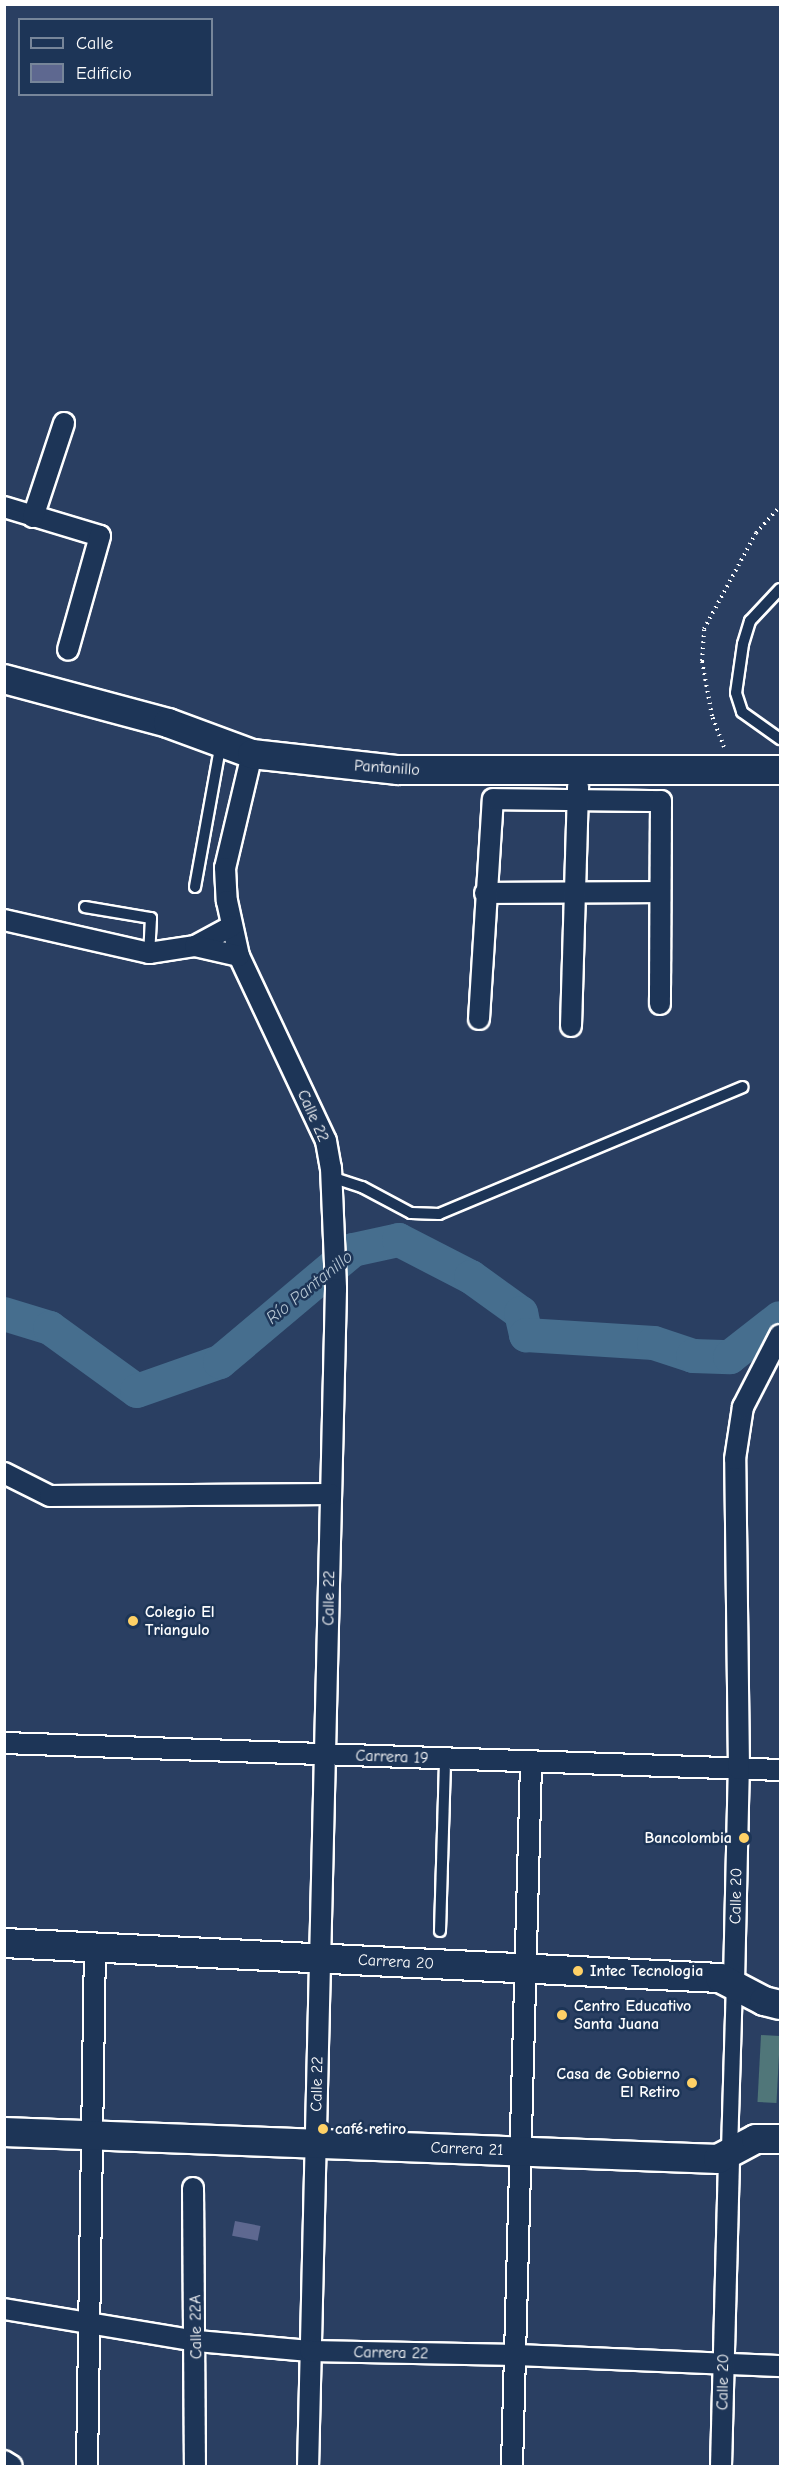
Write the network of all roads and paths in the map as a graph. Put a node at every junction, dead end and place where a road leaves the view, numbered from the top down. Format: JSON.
{"nodes":[{"id":1,"x":64,"y":423,"type":"dead end"},
{"id":2,"x":780,"y":506,"type":"edge"},
{"id":3,"x":4,"y":507,"type":"edge"},
{"id":4,"x":33,"y":517,"type":"junction"},
{"id":5,"x":780,"y":589,"type":"edge"},
{"id":6,"x":68,"y":650,"type":"dead end"},
{"id":7,"x":4,"y":679,"type":"edge"},
{"id":8,"x":780,"y":739,"type":"edge"},
{"id":9,"x":221,"y":742,"type":"junction"},
{"id":10,"x":252,"y":754,"type":"junction"},
{"id":11,"x":577,"y":768,"type":"junction"},
{"id":12,"x":733,"y":769,"type":"junction"},
{"id":13,"x":780,"y":770,"type":"edge"},
{"id":14,"x":578,"y":799,"type":"junction"},
{"id":15,"x":195,"y":887,"type":"dead end"},
{"id":16,"x":574,"y":892,"type":"junction"},
{"id":17,"x":658,"y":892,"type":"junction"},
{"id":18,"x":484,"y":893,"type":"junction"},
{"id":19,"x":85,"y":907,"type":"dead end"},
{"id":20,"x":4,"y":920,"type":"edge"},
{"id":21,"x":232,"y":926,"type":"junction"},
{"id":22,"x":195,"y":946,"type":"junction"},
{"id":23,"x":149,"y":953,"type":"junction"},
{"id":24,"x":239,"y":956,"type":"junction"},
{"id":25,"x":660,"y":1004,"type":"dead end"},
{"id":26,"x":479,"y":1019,"type":"dead end"},
{"id":27,"x":571,"y":1026,"type":"dead end"},
{"id":28,"x":743,"y":1087,"type":"dead end"},
{"id":29,"x":332,"y":1177,"type":"junction"},
{"id":30,"x":780,"y":1335,"type":"edge"},
{"id":31,"x":4,"y":1473,"type":"edge"},
{"id":32,"x":331,"y":1494,"type":"junction"},
{"id":33,"x":4,"y":1743,"type":"edge"},
{"id":34,"x":325,"y":1755,"type":"junction"},
{"id":35,"x":446,"y":1759,"type":"junction"},
{"id":36,"x":531,"y":1762,"type":"junction"},
{"id":37,"x":739,"y":1769,"type":"junction"},
{"id":38,"x":780,"y":1770,"type":"edge"},
{"id":39,"x":440,"y":1931,"type":"dead end"},
{"id":40,"x":4,"y":1943,"type":"edge"},
{"id":41,"x":95,"y":1947,"type":"junction"},
{"id":42,"x":320,"y":1958,"type":"junction"},
{"id":43,"x":525,"y":1968,"type":"junction"},
{"id":44,"x":734,"y":1982,"type":"junction"},
{"id":45,"x":780,"y":2005,"type":"edge"},
{"id":46,"x":4,"y":2132,"type":"edge"},
{"id":47,"x":92,"y":2135,"type":"junction"},
{"id":48,"x":780,"y":2139,"type":"edge"},
{"id":49,"x":315,"y":2143,"type":"junction"},
{"id":50,"x":729,"y":2150,"type":"junction"},
{"id":51,"x":521,"y":2151,"type":"junction"},
{"id":52,"x":193,"y":2188,"type":"dead end"},
{"id":53,"x":4,"y":2309,"type":"edge"},
{"id":54,"x":89,"y":2321,"type":"junction"},
{"id":55,"x":197,"y":2341,"type":"junction"},
{"id":56,"x":310,"y":2351,"type":"junction"},
{"id":57,"x":515,"y":2355,"type":"junction"},
{"id":58,"x":724,"y":2364,"type":"junction"},
{"id":59,"x":780,"y":2366,"type":"edge"},
{"id":60,"x":4,"y":2461,"type":"edge"},
{"id":61,"x":12,"y":2466,"type":"edge"},
{"id":62,"x":87,"y":2466,"type":"edge"},
{"id":63,"x":195,"y":2466,"type":"edge"},
{"id":64,"x":308,"y":2466,"type":"edge"},
{"id":65,"x":512,"y":2466,"type":"edge"},
{"id":66,"x":721,"y":2466,"type":"edge"}],
"edges":[{"from":1,"to":4,"type":"street"},
{"from":2,"to":12,"type":"path"},
{"from":3,"to":4,"type":"street"},
{"from":4,"to":6,"type":"street"},
{"from":5,"to":8,"type":"lane"},
{"from":7,"to":9,"type":"main road","name":"Pantanillo"},
{"from":9,"to":10,"type":"main road","name":"Pantanillo"},
{"from":9,"to":15,"type":"lane"},
{"from":10,"to":11,"type":"main road","name":"Pantanillo"},
{"from":10,"to":21,"type":"street","name":"Calle 22"},
{"from":11,"to":12,"type":"main road","name":"Pantanillo"},
{"from":11,"to":14,"type":"street"},
{"from":12,"to":13,"type":"main road","name":"Pantanillo"},
{"from":14,"to":16,"type":"street"},
{"from":14,"to":17,"type":"street"},
{"from":14,"to":18,"type":"street"},
{"from":16,"to":17,"type":"street"},
{"from":16,"to":18,"type":"street"},
{"from":16,"to":27,"type":"street"},
{"from":17,"to":25,"type":"street"},
{"from":18,"to":26,"type":"street"},
{"from":19,"to":23,"type":"lane"},
{"from":20,"to":23,"type":"street"},
{"from":21,"to":22,"type":"street"},
{"from":21,"to":24,"type":"street","name":"Calle 22"},
{"from":22,"to":23,"type":"street"},
{"from":22,"to":24,"type":"street"},
{"from":24,"to":29,"type":"street","name":"Calle 22"},
{"from":28,"to":29,"type":"lane"},
{"from":29,"to":32,"type":"street","name":"Calle 22"},
{"from":30,"to":37,"type":"street","name":"Calle 20"},
{"from":31,"to":32,"type":"street"},
{"from":32,"to":34,"type":"street","name":"Calle 22"},
{"from":33,"to":34,"type":"street","name":"Carrera 19"},
{"from":34,"to":35,"type":"street","name":"Carrera 19"},
{"from":34,"to":42,"type":"street","name":"Calle 22"},
{"from":35,"to":36,"type":"street","name":"Carrera 19"},
{"from":35,"to":39,"type":"lane"},
{"from":36,"to":37,"type":"street","name":"Carrera 19"},
{"from":36,"to":43,"type":"street"},
{"from":37,"to":38,"type":"street","name":"Carrera 19"},
{"from":37,"to":44,"type":"street","name":"Calle 20"},
{"from":40,"to":41,"type":"main road","name":"Carrera 20"},
{"from":41,"to":42,"type":"main road","name":"Carrera 20"},
{"from":41,"to":47,"type":"street"},
{"from":42,"to":43,"type":"main road","name":"Carrera 20"},
{"from":42,"to":49,"type":"street","name":"Calle 22"},
{"from":43,"to":44,"type":"main road","name":"Carrera 20"},
{"from":43,"to":51,"type":"street"},
{"from":44,"to":45,"type":"main road","name":"Carrera 20"},
{"from":44,"to":50,"type":"street","name":"Calle 20"},
{"from":46,"to":47,"type":"main road","name":"Carrera 21"},
{"from":47,"to":49,"type":"main road","name":"Carrera 21"},
{"from":47,"to":54,"type":"street"},
{"from":48,"to":50,"type":"main road","name":"Carrera 21"},
{"from":49,"to":51,"type":"main road","name":"Carrera 21"},
{"from":49,"to":56,"type":"street","name":"Calle 22"},
{"from":50,"to":51,"type":"main road","name":"Carrera 21"},
{"from":50,"to":58,"type":"street","name":"Calle 20"},
{"from":51,"to":57,"type":"street"},
{"from":52,"to":55,"type":"street","name":"Calle 22A"},
{"from":53,"to":54,"type":"street","name":"Carrera 22"},
{"from":54,"to":55,"type":"street","name":"Carrera 22"},
{"from":54,"to":62,"type":"street"},
{"from":55,"to":56,"type":"street","name":"Carrera 22"},
{"from":55,"to":63,"type":"street","name":"Calle 22A"},
{"from":56,"to":57,"type":"street","name":"Carrera 22"},
{"from":56,"to":64,"type":"street","name":"Calle 22"},
{"from":57,"to":58,"type":"street","name":"Carrera 22"},
{"from":57,"to":65,"type":"street"},
{"from":58,"to":59,"type":"street","name":"Carrera 22"},
{"from":58,"to":66,"type":"street","name":"Calle 20"},
{"from":60,"to":61,"type":"street"}]}
